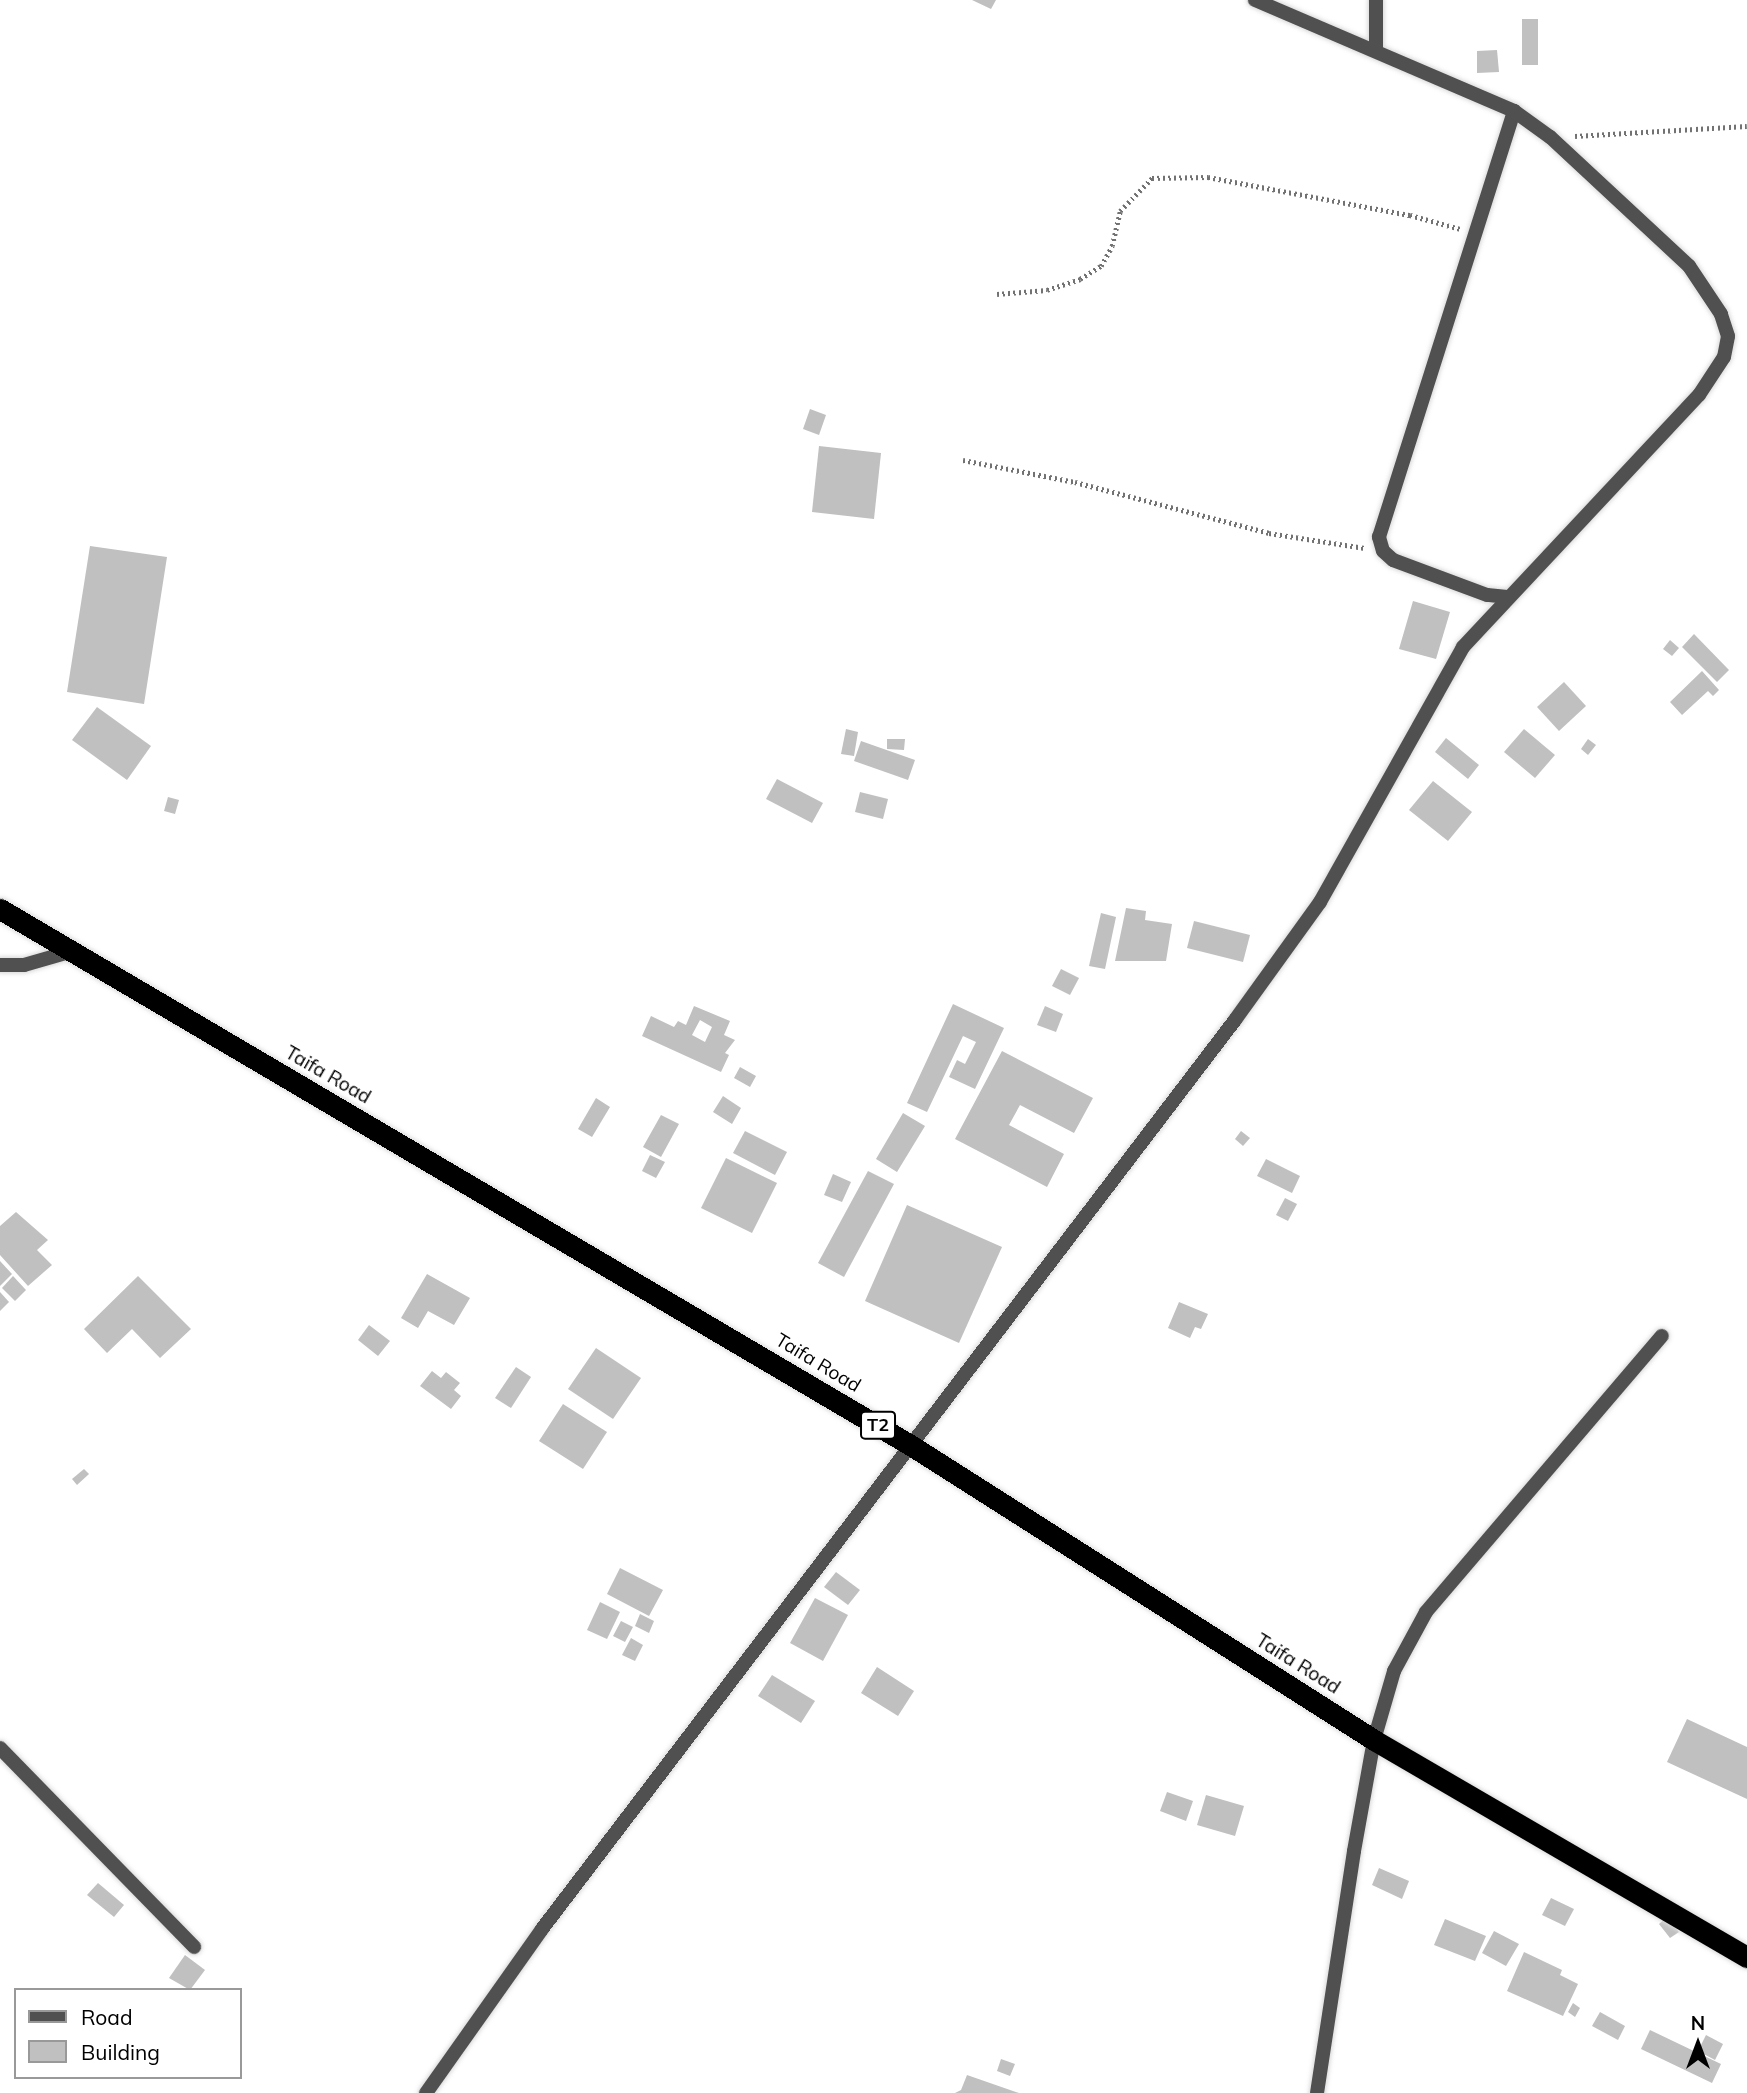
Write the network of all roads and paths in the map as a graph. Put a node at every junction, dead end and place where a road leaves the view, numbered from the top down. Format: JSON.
{"nodes":[{"id":1,"x":1255,"y":0,"type":"edge"},
{"id":2,"x":1376,"y":0,"type":"edge"},
{"id":3,"x":1376,"y":51,"type":"junction"},
{"id":4,"x":1514,"y":111,"type":"junction"},
{"id":5,"x":1747,"y":126,"type":"edge"},
{"id":6,"x":1549,"y":137,"type":"junction"},
{"id":7,"x":1475,"y":233,"type":"junction"},
{"id":8,"x":998,"y":294,"type":"dead end"},
{"id":9,"x":963,"y":460,"type":"dead end"},
{"id":10,"x":1383,"y":551,"type":"junction"},
{"id":11,"x":1507,"y":597,"type":"junction"},
{"id":12,"x":0,"y":909,"type":"edge"},
{"id":13,"x":69,"y":952,"type":"junction"},
{"id":14,"x":0,"y":965,"type":"edge"},
{"id":15,"x":1662,"y":1336,"type":"dead end"},
{"id":16,"x":912,"y":1446,"type":"junction"},
{"id":17,"x":1374,"y":1740,"type":"junction"},
{"id":18,"x":0,"y":1748,"type":"edge"},
{"id":19,"x":194,"y":1947,"type":"dead end"},
{"id":20,"x":1747,"y":1957,"type":"edge"},
{"id":21,"x":426,"y":2093,"type":"edge"},
{"id":22,"x":1317,"y":2093,"type":"edge"}],
"edges":[{"from":1,"to":3,"type":"street"},
{"from":2,"to":3,"type":"street"},
{"from":3,"to":4,"type":"street"},
{"from":4,"to":6,"type":"street"},
{"from":4,"to":7,"type":"street"},
{"from":5,"to":6,"type":"path"},
{"from":6,"to":11,"type":"street"},
{"from":7,"to":8,"type":"path"},
{"from":7,"to":10,"type":"street"},
{"from":9,"to":10,"type":"path"},
{"from":10,"to":11,"type":"street"},
{"from":11,"to":16,"type":"street"},
{"from":12,"to":13,"type":"highway","name":"Taifa Road","number":"T2"},
{"from":13,"to":14,"type":"street"},
{"from":13,"to":16,"type":"highway","name":"Taifa Road","number":"T2"},
{"from":15,"to":17,"type":"street"},
{"from":16,"to":17,"type":"highway","name":"Taifa Road","number":"T2"},
{"from":16,"to":21,"type":"street"},
{"from":17,"to":20,"type":"highway","name":"Taifa Road","number":"T2"},
{"from":17,"to":22,"type":"street"},
{"from":18,"to":19,"type":"street"}]}
